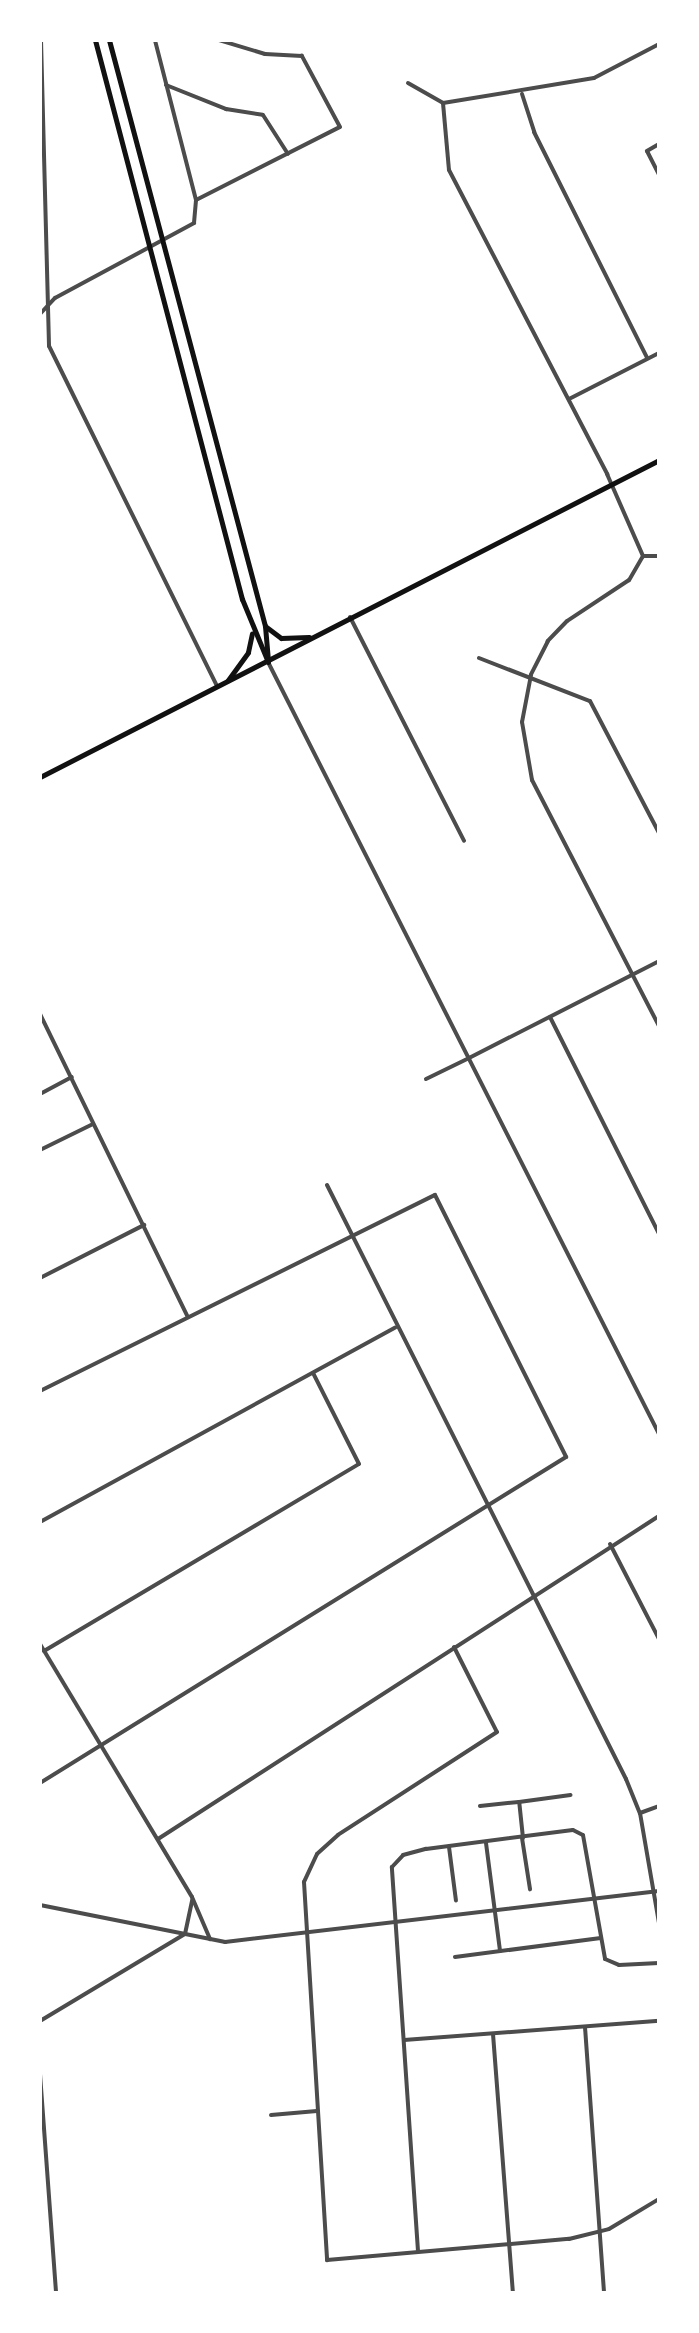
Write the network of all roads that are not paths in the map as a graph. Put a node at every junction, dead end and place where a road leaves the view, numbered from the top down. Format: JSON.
{"nodes":[{"id":1,"x":41,"y":40,"type":"edge"},
{"id":2,"x":95,"y":40,"type":"edge"},
{"id":3,"x":109,"y":40,"type":"edge"},
{"id":4,"x":155,"y":40,"type":"edge"},
{"id":5,"x":219,"y":40,"type":"edge"},
{"id":6,"x":659,"y":44,"type":"edge"},
{"id":7,"x":41,"y":63,"type":"edge"},
{"id":8,"x":408,"y":83,"type":"dead end"},
{"id":9,"x":164,"y":84,"type":"junction"},
{"id":10,"x":522,"y":94,"type":"junction"},
{"id":11,"x":443,"y":103,"type":"junction"},
{"id":12,"x":659,"y":144,"type":"edge"},
{"id":13,"x":288,"y":154,"type":"junction"},
{"id":14,"x":659,"y":175,"type":"edge"},
{"id":15,"x":196,"y":200,"type":"junction"},
{"id":16,"x":161,"y":244,"type":"junction"},
{"id":17,"x":150,"y":249,"type":"junction"},
{"id":18,"x":47,"y":307,"type":"junction"},
{"id":19,"x":40,"y":314,"type":"edge"},
{"id":20,"x":659,"y":353,"type":"edge"},
{"id":21,"x":647,"y":358,"type":"junction"},
{"id":22,"x":569,"y":399,"type":"junction"},
{"id":23,"x":659,"y":460,"type":"edge"},
{"id":24,"x":611,"y":484,"type":"junction"},
{"id":25,"x":643,"y":556,"type":"junction"},
{"id":26,"x":659,"y":556,"type":"edge"},
{"id":27,"x":350,"y":617,"type":"junction"},
{"id":28,"x":265,"y":626,"type":"junction"},
{"id":29,"x":252,"y":628,"type":"junction"},
{"id":30,"x":310,"y":636,"type":"junction"},
{"id":31,"x":479,"y":658,"type":"dead end"},
{"id":32,"x":268,"y":662,"type":"junction"},
{"id":33,"x":531,"y":675,"type":"junction"},
{"id":34,"x":225,"y":684,"type":"junction"},
{"id":35,"x":218,"y":688,"type":"junction"},
{"id":36,"x":40,"y":777,"type":"edge"},
{"id":37,"x":659,"y":833,"type":"edge"},
{"id":38,"x":464,"y":841,"type":"dead end"},
{"id":39,"x":659,"y":961,"type":"edge"},
{"id":40,"x":633,"y":975,"type":"junction"},
{"id":41,"x":40,"y":1014,"type":"edge"},
{"id":42,"x":550,"y":1017,"type":"junction"},
{"id":43,"x":659,"y":1026,"type":"edge"},
{"id":44,"x":469,"y":1058,"type":"junction"},
{"id":45,"x":72,"y":1077,"type":"junction"},
{"id":46,"x":426,"y":1079,"type":"dead end"},
{"id":47,"x":40,"y":1094,"type":"edge"},
{"id":48,"x":93,"y":1124,"type":"junction"},
{"id":49,"x":40,"y":1150,"type":"edge"},
{"id":50,"x":327,"y":1185,"type":"dead end"},
{"id":51,"x":144,"y":1225,"type":"junction"},
{"id":52,"x":350,"y":1234,"type":"junction"},
{"id":53,"x":659,"y":1234,"type":"edge"},
{"id":54,"x":40,"y":1278,"type":"edge"},
{"id":55,"x":188,"y":1317,"type":"junction"},
{"id":56,"x":395,"y":1328,"type":"junction"},
{"id":57,"x":313,"y":1373,"type":"junction"},
{"id":58,"x":40,"y":1391,"type":"edge"},
{"id":59,"x":659,"y":1413,"type":"edge"},
{"id":60,"x":651,"y":1417,"type":"junction"},
{"id":61,"x":659,"y":1434,"type":"edge"},
{"id":62,"x":487,"y":1506,"type":"junction"},
{"id":63,"x":659,"y":1516,"type":"edge"},
{"id":64,"x":40,"y":1522,"type":"edge"},
{"id":65,"x":610,"y":1544,"type":"junction"},
{"id":66,"x":532,"y":1596,"type":"junction"},
{"id":67,"x":659,"y":1639,"type":"edge"},
{"id":68,"x":40,"y":1644,"type":"edge"},
{"id":69,"x":454,"y":1647,"type":"junction"},
{"id":70,"x":44,"y":1651,"type":"junction"},
{"id":71,"x":103,"y":1747,"type":"junction"},
{"id":72,"x":40,"y":1783,"type":"edge"},
{"id":73,"x":571,"y":1795,"type":"dead end"},
{"id":74,"x":519,"y":1802,"type":"junction"},
{"id":75,"x":480,"y":1806,"type":"dead end"},
{"id":76,"x":659,"y":1806,"type":"edge"},
{"id":77,"x":640,"y":1813,"type":"junction"},
{"id":78,"x":523,"y":1838,"type":"junction"},
{"id":79,"x":158,"y":1839,"type":"junction"},
{"id":80,"x":486,"y":1843,"type":"junction"},
{"id":81,"x":449,"y":1847,"type":"junction"},
{"id":82,"x":530,"y":1889,"type":"dead end"},
{"id":83,"x":656,"y":1891,"type":"edge"},
{"id":84,"x":192,"y":1897,"type":"junction"},
{"id":85,"x":596,"y":1899,"type":"junction"},
{"id":86,"x":456,"y":1901,"type":"dead end"},
{"id":87,"x":40,"y":1905,"type":"edge"},
{"id":88,"x":496,"y":1911,"type":"junction"},
{"id":89,"x":396,"y":1923,"type":"junction"},
{"id":90,"x":659,"y":1923,"type":"edge"},
{"id":91,"x":185,"y":1934,"type":"junction"},
{"id":92,"x":305,"y":1934,"type":"junction"},
{"id":93,"x":601,"y":1938,"type":"junction"},
{"id":94,"x":210,"y":1939,"type":"junction"},
{"id":95,"x":500,"y":1951,"type":"junction"},
{"id":96,"x":455,"y":1957,"type":"dead end"},
{"id":97,"x":659,"y":1963,"type":"edge"},
{"id":98,"x":40,"y":2021,"type":"edge"},
{"id":99,"x":659,"y":2021,"type":"edge"},
{"id":100,"x":585,"y":2027,"type":"junction"},
{"id":101,"x":493,"y":2034,"type":"junction"},
{"id":102,"x":404,"y":2040,"type":"junction"},
{"id":103,"x":40,"y":2074,"type":"edge"},
{"id":104,"x":317,"y":2111,"type":"junction"},
{"id":105,"x":271,"y":2115,"type":"dead end"},
{"id":106,"x":42,"y":2152,"type":"edge"},
{"id":107,"x":659,"y":2199,"type":"edge"},
{"id":108,"x":600,"y":2233,"type":"junction"},
{"id":109,"x":510,"y":2245,"type":"junction"},
{"id":110,"x":418,"y":2251,"type":"junction"},
{"id":111,"x":56,"y":2293,"type":"edge"},
{"id":112,"x":513,"y":2293,"type":"edge"},
{"id":113,"x":604,"y":2293,"type":"edge"}],
"edges":[{"from":1,"to":7,"type":"street"},
{"from":2,"to":17,"type":"main road"},
{"from":3,"to":16,"type":"main road"},
{"from":4,"to":9,"type":"street"},
{"from":5,"to":13,"type":"street"},
{"from":6,"to":10,"type":"street"},
{"from":7,"to":18,"type":"street"},
{"from":8,"to":11,"type":"street"},
{"from":9,"to":13,"type":"street"},
{"from":9,"to":15,"type":"street"},
{"from":10,"to":11,"type":"street"},
{"from":10,"to":21,"type":"street"},
{"from":11,"to":22,"type":"street"},
{"from":12,"to":14,"type":"street"},
{"from":13,"to":15,"type":"street"},
{"from":15,"to":16,"type":"street"},
{"from":16,"to":17,"type":"street"},
{"from":16,"to":28,"type":"main road"},
{"from":17,"to":18,"type":"street"},
{"from":17,"to":29,"type":"main road"},
{"from":18,"to":19,"type":"street"},
{"from":18,"to":35,"type":"street"},
{"from":20,"to":21,"type":"street"},
{"from":21,"to":22,"type":"street"},
{"from":22,"to":24,"type":"street"},
{"from":23,"to":24,"type":"main road"},
{"from":24,"to":25,"type":"street"},
{"from":24,"to":27,"type":"main road"},
{"from":25,"to":26,"type":"street"},
{"from":25,"to":33,"type":"street"},
{"from":27,"to":30,"type":"main road"},
{"from":27,"to":38,"type":"street"},
{"from":28,"to":30,"type":"main road"},
{"from":28,"to":32,"type":"main road"},
{"from":29,"to":32,"type":"main road"},
{"from":29,"to":34,"type":"main road"},
{"from":30,"to":32,"type":"main road"},
{"from":31,"to":33,"type":"street"},
{"from":32,"to":34,"type":"main road"},
{"from":32,"to":44,"type":"street"},
{"from":33,"to":37,"type":"street"},
{"from":33,"to":40,"type":"street"},
{"from":34,"to":35,"type":"main road"},
{"from":35,"to":36,"type":"main road"},
{"from":39,"to":40,"type":"street"},
{"from":40,"to":42,"type":"street"},
{"from":40,"to":43,"type":"street"},
{"from":41,"to":45,"type":"street"},
{"from":42,"to":44,"type":"street"},
{"from":42,"to":53,"type":"street"},
{"from":44,"to":46,"type":"street"},
{"from":44,"to":60,"type":"street"},
{"from":45,"to":47,"type":"street"},
{"from":45,"to":48,"type":"street"},
{"from":48,"to":49,"type":"street"},
{"from":48,"to":51,"type":"street"},
{"from":50,"to":52,"type":"street"},
{"from":51,"to":54,"type":"street"},
{"from":51,"to":55,"type":"street"},
{"from":52,"to":55,"type":"street"},
{"from":52,"to":56,"type":"street"},
{"from":52,"to":62,"type":"street"},
{"from":55,"to":58,"type":"street"},
{"from":56,"to":57,"type":"street"},
{"from":56,"to":62,"type":"street"},
{"from":57,"to":64,"type":"street"},
{"from":57,"to":70,"type":"street"},
{"from":59,"to":60,"type":"street"},
{"from":60,"to":61,"type":"street"},
{"from":62,"to":66,"type":"street"},
{"from":62,"to":71,"type":"street"},
{"from":63,"to":65,"type":"street"},
{"from":65,"to":66,"type":"street"},
{"from":65,"to":67,"type":"street"},
{"from":66,"to":69,"type":"street"},
{"from":66,"to":77,"type":"street"},
{"from":68,"to":70,"type":"street"},
{"from":69,"to":79,"type":"street"},
{"from":69,"to":92,"type":"street"},
{"from":70,"to":71,"type":"street"},
{"from":71,"to":72,"type":"street"},
{"from":71,"to":79,"type":"street"},
{"from":73,"to":74,"type":"street"},
{"from":74,"to":75,"type":"street"},
{"from":74,"to":78,"type":"street"},
{"from":76,"to":77,"type":"street"},
{"from":77,"to":83,"type":"street"},
{"from":78,"to":80,"type":"street"},
{"from":78,"to":82,"type":"street"},
{"from":78,"to":85,"type":"street"},
{"from":79,"to":84,"type":"street"},
{"from":80,"to":81,"type":"street"},
{"from":80,"to":88,"type":"street"},
{"from":81,"to":86,"type":"street"},
{"from":81,"to":89,"type":"street"},
{"from":83,"to":85,"type":"street"},
{"from":83,"to":90,"type":"street"},
{"from":84,"to":91,"type":"street"},
{"from":84,"to":94,"type":"street"},
{"from":85,"to":88,"type":"street"},
{"from":85,"to":93,"type":"street"},
{"from":87,"to":91,"type":"street"},
{"from":88,"to":89,"type":"street"},
{"from":88,"to":95,"type":"street"},
{"from":89,"to":92,"type":"street"},
{"from":89,"to":102,"type":"street"},
{"from":91,"to":94,"type":"street"},
{"from":91,"to":98,"type":"street"},
{"from":92,"to":94,"type":"street"},
{"from":92,"to":104,"type":"street"},
{"from":93,"to":95,"type":"street"},
{"from":93,"to":97,"type":"street"},
{"from":95,"to":96,"type":"street"},
{"from":99,"to":100,"type":"street"},
{"from":100,"to":101,"type":"street"},
{"from":100,"to":108,"type":"street"},
{"from":101,"to":102,"type":"street"},
{"from":101,"to":109,"type":"street"},
{"from":102,"to":110,"type":"street"},
{"from":103,"to":106,"type":"street"},
{"from":104,"to":105,"type":"street"},
{"from":104,"to":110,"type":"street"},
{"from":106,"to":111,"type":"street"},
{"from":107,"to":108,"type":"street"},
{"from":108,"to":109,"type":"street"},
{"from":108,"to":113,"type":"street"},
{"from":109,"to":110,"type":"street"},
{"from":109,"to":112,"type":"street"}]}
